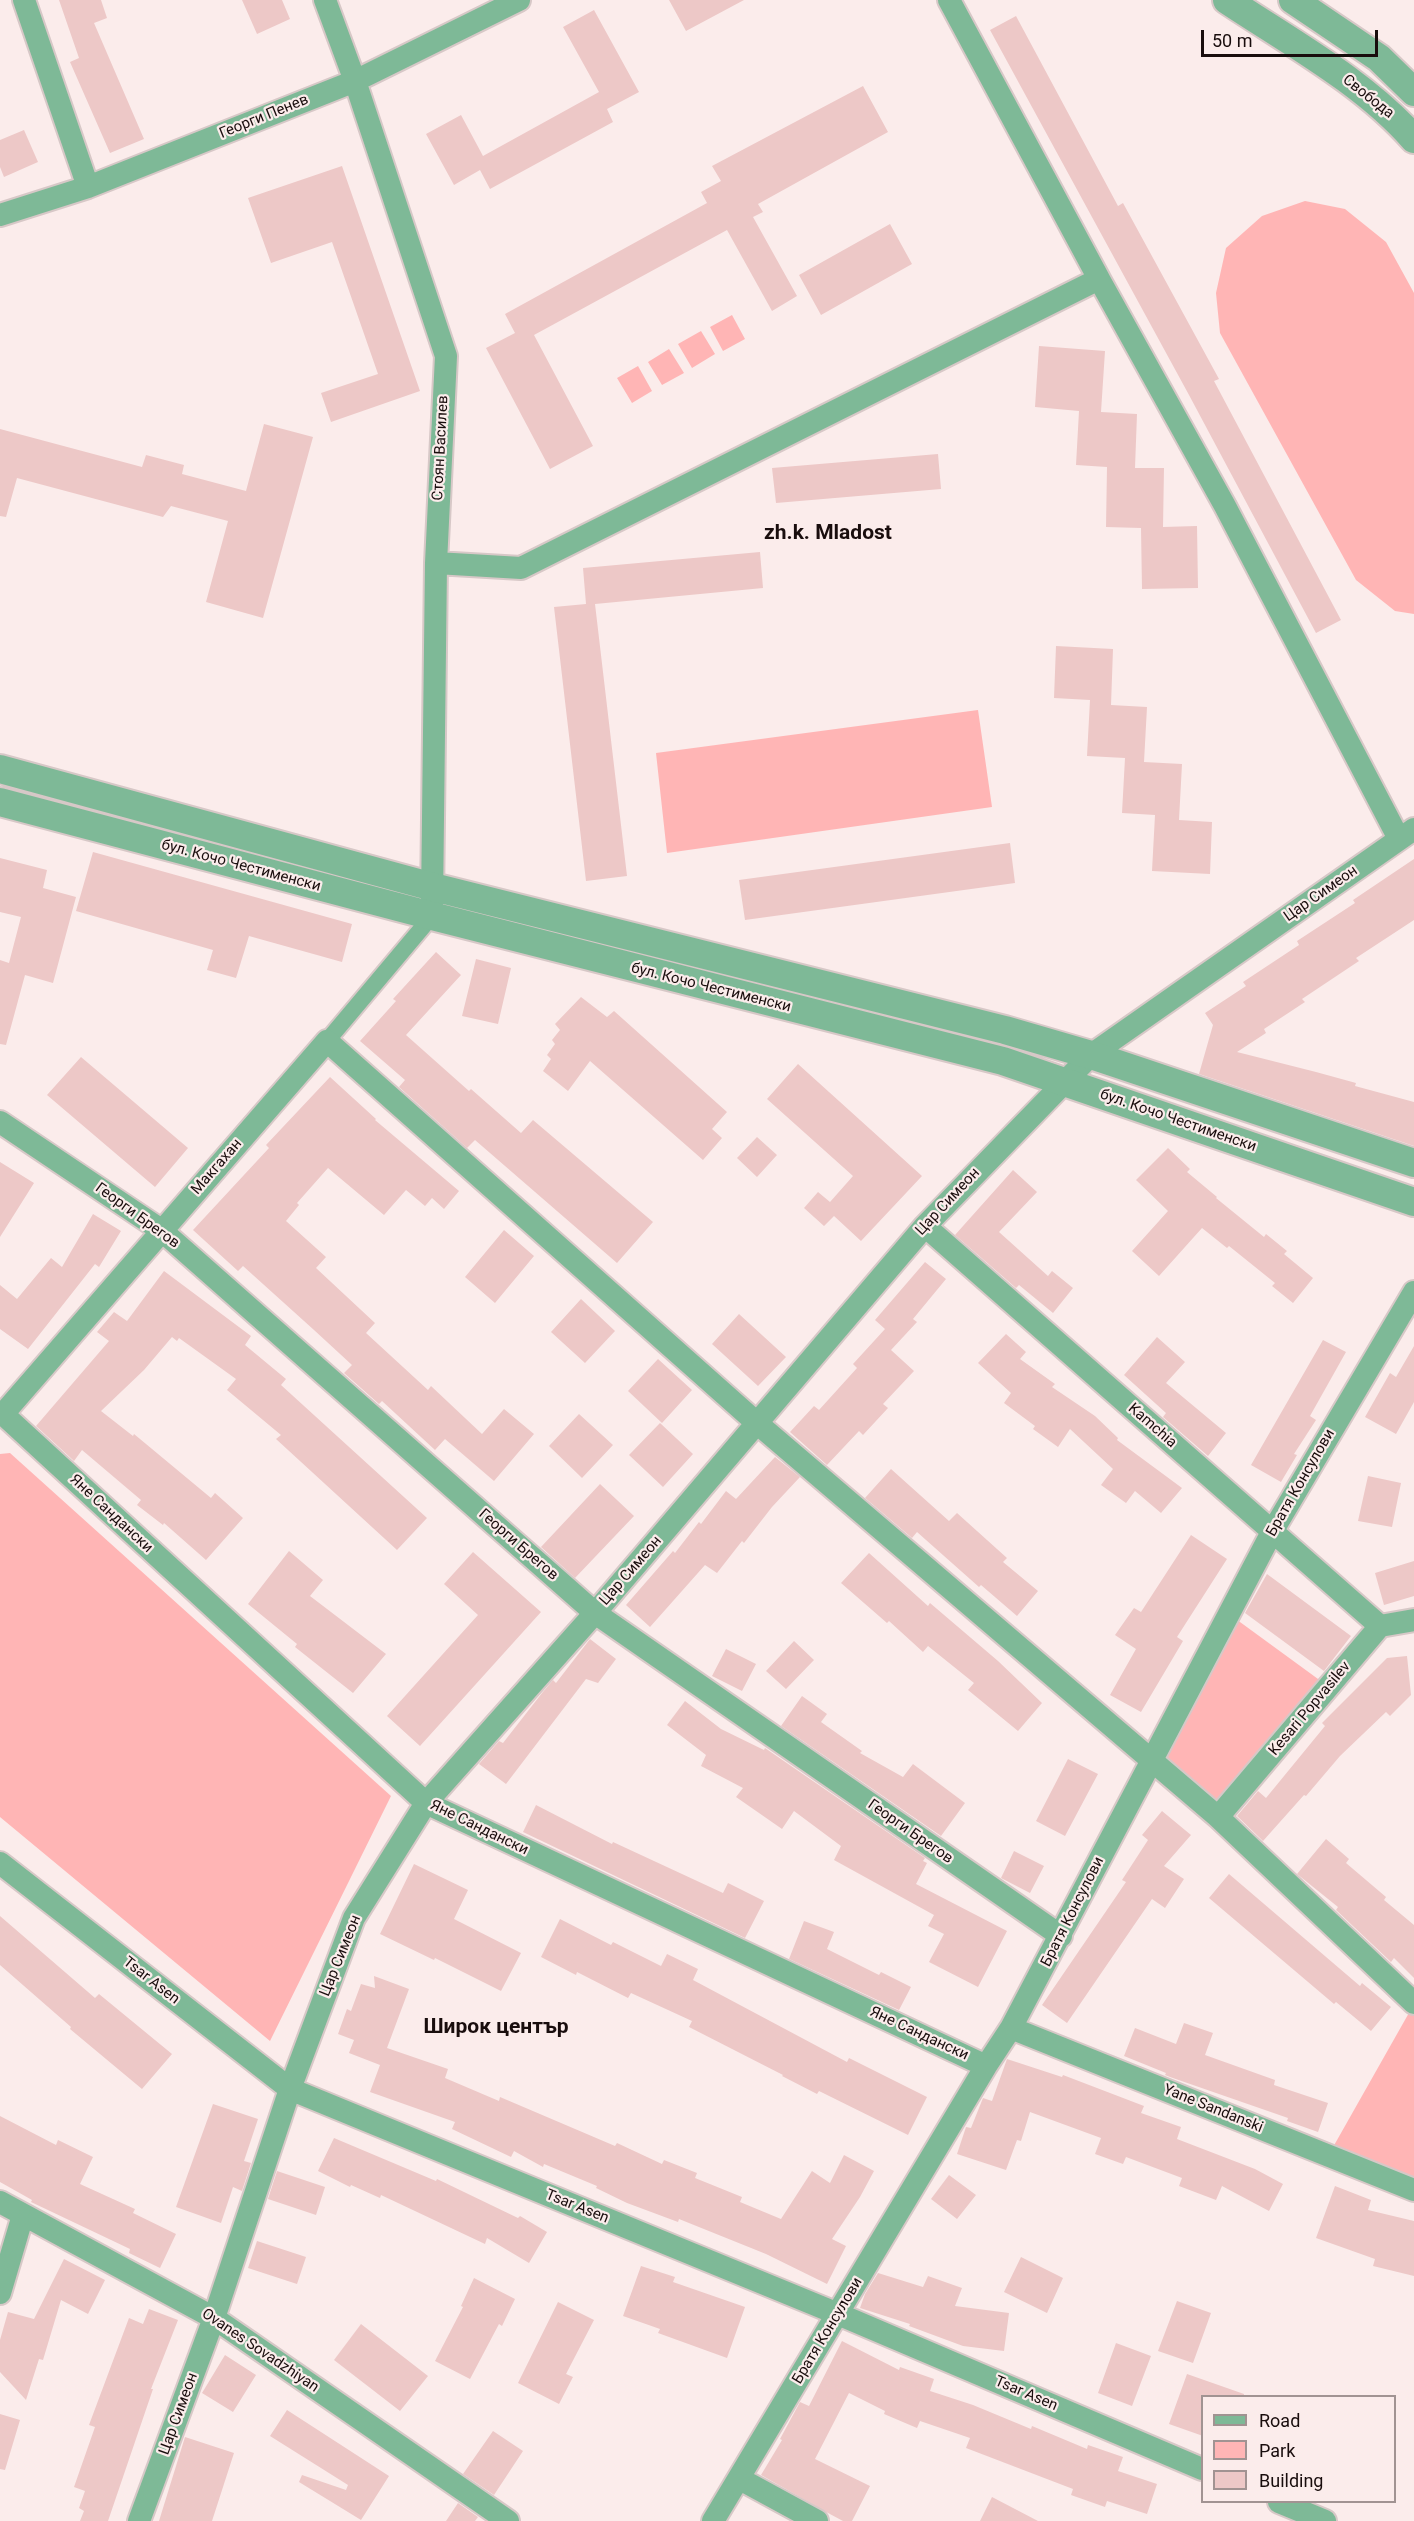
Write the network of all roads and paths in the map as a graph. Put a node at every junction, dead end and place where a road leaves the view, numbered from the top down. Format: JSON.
{"nodes":[{"id":1,"x":24,"y":0,"type":"edge"},
{"id":2,"x":326,"y":0,"type":"edge"},
{"id":3,"x":519,"y":0,"type":"edge"},
{"id":4,"x":949,"y":0,"type":"edge"},
{"id":5,"x":1227,"y":0,"type":"edge"},
{"id":6,"x":1293,"y":0,"type":"edge"},
{"id":7,"x":355,"y":81,"type":"junction"},
{"id":8,"x":1414,"y":92,"type":"edge"},
{"id":9,"x":1414,"y":139,"type":"edge"},
{"id":10,"x":88,"y":186,"type":"junction"},
{"id":11,"x":0,"y":215,"type":"edge"},
{"id":12,"x":1099,"y":279,"type":"junction"},
{"id":13,"x":436,"y":563,"type":"junction"},
{"id":14,"x":0,"y":769,"type":"edge"},
{"id":15,"x":0,"y":802,"type":"edge"},
{"id":16,"x":1407,"y":834,"type":"edge"},
{"id":17,"x":433,"y":887,"type":"junction"},
{"id":18,"x":432,"y":916,"type":"junction"},
{"id":19,"x":327,"y":1041,"type":"junction"},
{"id":20,"x":1091,"y":1055,"type":"junction"},
{"id":21,"x":1063,"y":1081,"type":"junction"},
{"id":22,"x":0,"y":1122,"type":"edge"},
{"id":23,"x":1414,"y":1163,"type":"edge"},
{"id":24,"x":1414,"y":1202,"type":"edge"},
{"id":25,"x":925,"y":1226,"type":"junction"},
{"id":26,"x":161,"y":1230,"type":"junction"},
{"id":27,"x":1414,"y":1292,"type":"edge"},
{"id":28,"x":1,"y":1414,"type":"edge"},
{"id":29,"x":758,"y":1424,"type":"junction"},
{"id":30,"x":1272,"y":1532,"type":"junction"},
{"id":31,"x":595,"y":1613,"type":"junction"},
{"id":32,"x":1414,"y":1620,"type":"edge"},
{"id":33,"x":1380,"y":1626,"type":"junction"},
{"id":34,"x":1150,"y":1761,"type":"junction"},
{"id":35,"x":426,"y":1803,"type":"junction"},
{"id":36,"x":1218,"y":1817,"type":"junction"},
{"id":37,"x":0,"y":1863,"type":"edge"},
{"id":38,"x":1061,"y":1936,"type":"junction"},
{"id":39,"x":1414,"y":2003,"type":"edge"},
{"id":40,"x":1011,"y":2028,"type":"junction"},
{"id":41,"x":986,"y":2066,"type":"junction"},
{"id":42,"x":290,"y":2089,"type":"junction"},
{"id":43,"x":1414,"y":2190,"type":"edge"},
{"id":44,"x":0,"y":2202,"type":"edge"},
{"id":45,"x":23,"y":2215,"type":"junction"},
{"id":46,"x":0,"y":2293,"type":"edge"},
{"id":47,"x":838,"y":2314,"type":"junction"},
{"id":48,"x":214,"y":2318,"type":"junction"},
{"id":49,"x":1201,"y":2468,"type":"edge"},
{"id":50,"x":740,"y":2479,"type":"junction"},
{"id":51,"x":1282,"y":2503,"type":"edge"},
{"id":52,"x":139,"y":2521,"type":"edge"},
{"id":53,"x":508,"y":2521,"type":"edge"},
{"id":54,"x":713,"y":2521,"type":"edge"},
{"id":55,"x":818,"y":2521,"type":"edge"},
{"id":56,"x":1325,"y":2521,"type":"edge"}],
"edges":[{"from":1,"to":10,"type":"street"},
{"from":2,"to":7,"type":"street","name":"Стоян Василев"},
{"from":3,"to":7,"type":"street","name":"Георги Пенев"},
{"from":4,"to":12,"type":"street"},
{"from":5,"to":9,"type":"street","name":"Свобода"},
{"from":6,"to":8,"type":"street"},
{"from":7,"to":10,"type":"street","name":"Георги Пенев"},
{"from":7,"to":13,"type":"street","name":"Стоян Василев"},
{"from":10,"to":11,"type":"street","name":"Георги Пенев"},
{"from":12,"to":13,"type":"street"},
{"from":12,"to":16,"type":"street"},
{"from":13,"to":17,"type":"street","name":"Стоян Василев"},
{"from":14,"to":17,"type":"street","name":"бул. Кочо Честименски"},
{"from":15,"to":18,"type":"street","name":"бул. Кочо Честименски"},
{"from":16,"to":20,"type":"street","name":"Цар Симеон"},
{"from":17,"to":18,"type":"street","name":"Стоян Василев"},
{"from":17,"to":20,"type":"street","name":"бул. Кочо Честименски"},
{"from":18,"to":19,"type":"street","name":"Макгахан"},
{"from":18,"to":21,"type":"street","name":"бул. Кочо Честименски"},
{"from":19,"to":26,"type":"street","name":"Макгахан"},
{"from":19,"to":29,"type":"street"},
{"from":20,"to":21,"type":"street","name":"Цар Симеон"},
{"from":20,"to":23,"type":"street","name":"бул. Кочо Честименски"},
{"from":21,"to":24,"type":"street","name":"бул. Кочо Честименски"},
{"from":21,"to":25,"type":"street","name":"Цар Симеон"},
{"from":22,"to":26,"type":"street","name":"Георги Брегов"},
{"from":25,"to":29,"type":"street","name":"Цар Симеон"},
{"from":25,"to":30,"type":"street","name":"Kamchia"},
{"from":26,"to":28,"type":"street","name":"Макгахан"},
{"from":26,"to":31,"type":"street","name":"Георги Брегов"},
{"from":27,"to":30,"type":"street","name":"Братя Консулови"},
{"from":28,"to":35,"type":"street","name":"Яне Сандански"},
{"from":29,"to":31,"type":"street","name":"Цар Симеон"},
{"from":29,"to":34,"type":"street"},
{"from":30,"to":33,"type":"street","name":"Kamchia"},
{"from":30,"to":34,"type":"street","name":"Братя Консулови"},
{"from":31,"to":35,"type":"street","name":"Цар Симеон"},
{"from":31,"to":38,"type":"street","name":"Георги Брегов"},
{"from":32,"to":33,"type":"street"},
{"from":33,"to":36,"type":"street","name":"Kesari Popvasilev"},
{"from":34,"to":36,"type":"street"},
{"from":34,"to":38,"type":"street","name":"Братя Консулови"},
{"from":35,"to":41,"type":"street","name":"Яне Сандански"},
{"from":35,"to":42,"type":"street","name":"Цар Симеон"},
{"from":36,"to":39,"type":"street"},
{"from":37,"to":42,"type":"street","name":"Tsar Asen"},
{"from":38,"to":40,"type":"street","name":"Братя Консулови"},
{"from":40,"to":41,"type":"street","name":"Братя Консулови"},
{"from":40,"to":43,"type":"street","name":"Yane Sandanski"},
{"from":41,"to":47,"type":"street","name":"Братя Консулови"},
{"from":42,"to":47,"type":"street","name":"Tsar Asen"},
{"from":42,"to":48,"type":"street","name":"Цар Симеон"},
{"from":44,"to":45,"type":"street","name":"Ovanes Sovadzhiyan"},
{"from":45,"to":46,"type":"street"},
{"from":45,"to":48,"type":"street","name":"Ovanes Sovadzhiyan"},
{"from":47,"to":49,"type":"street","name":"Tsar Asen"},
{"from":47,"to":50,"type":"street","name":"Братя Консулови"},
{"from":48,"to":52,"type":"street","name":"Цар Симеон"},
{"from":48,"to":53,"type":"street","name":"Ovanes Sovadzhiyan"},
{"from":50,"to":54,"type":"street","name":"Братя Консулови"},
{"from":50,"to":55,"type":"street"},
{"from":51,"to":56,"type":"street"}]}
